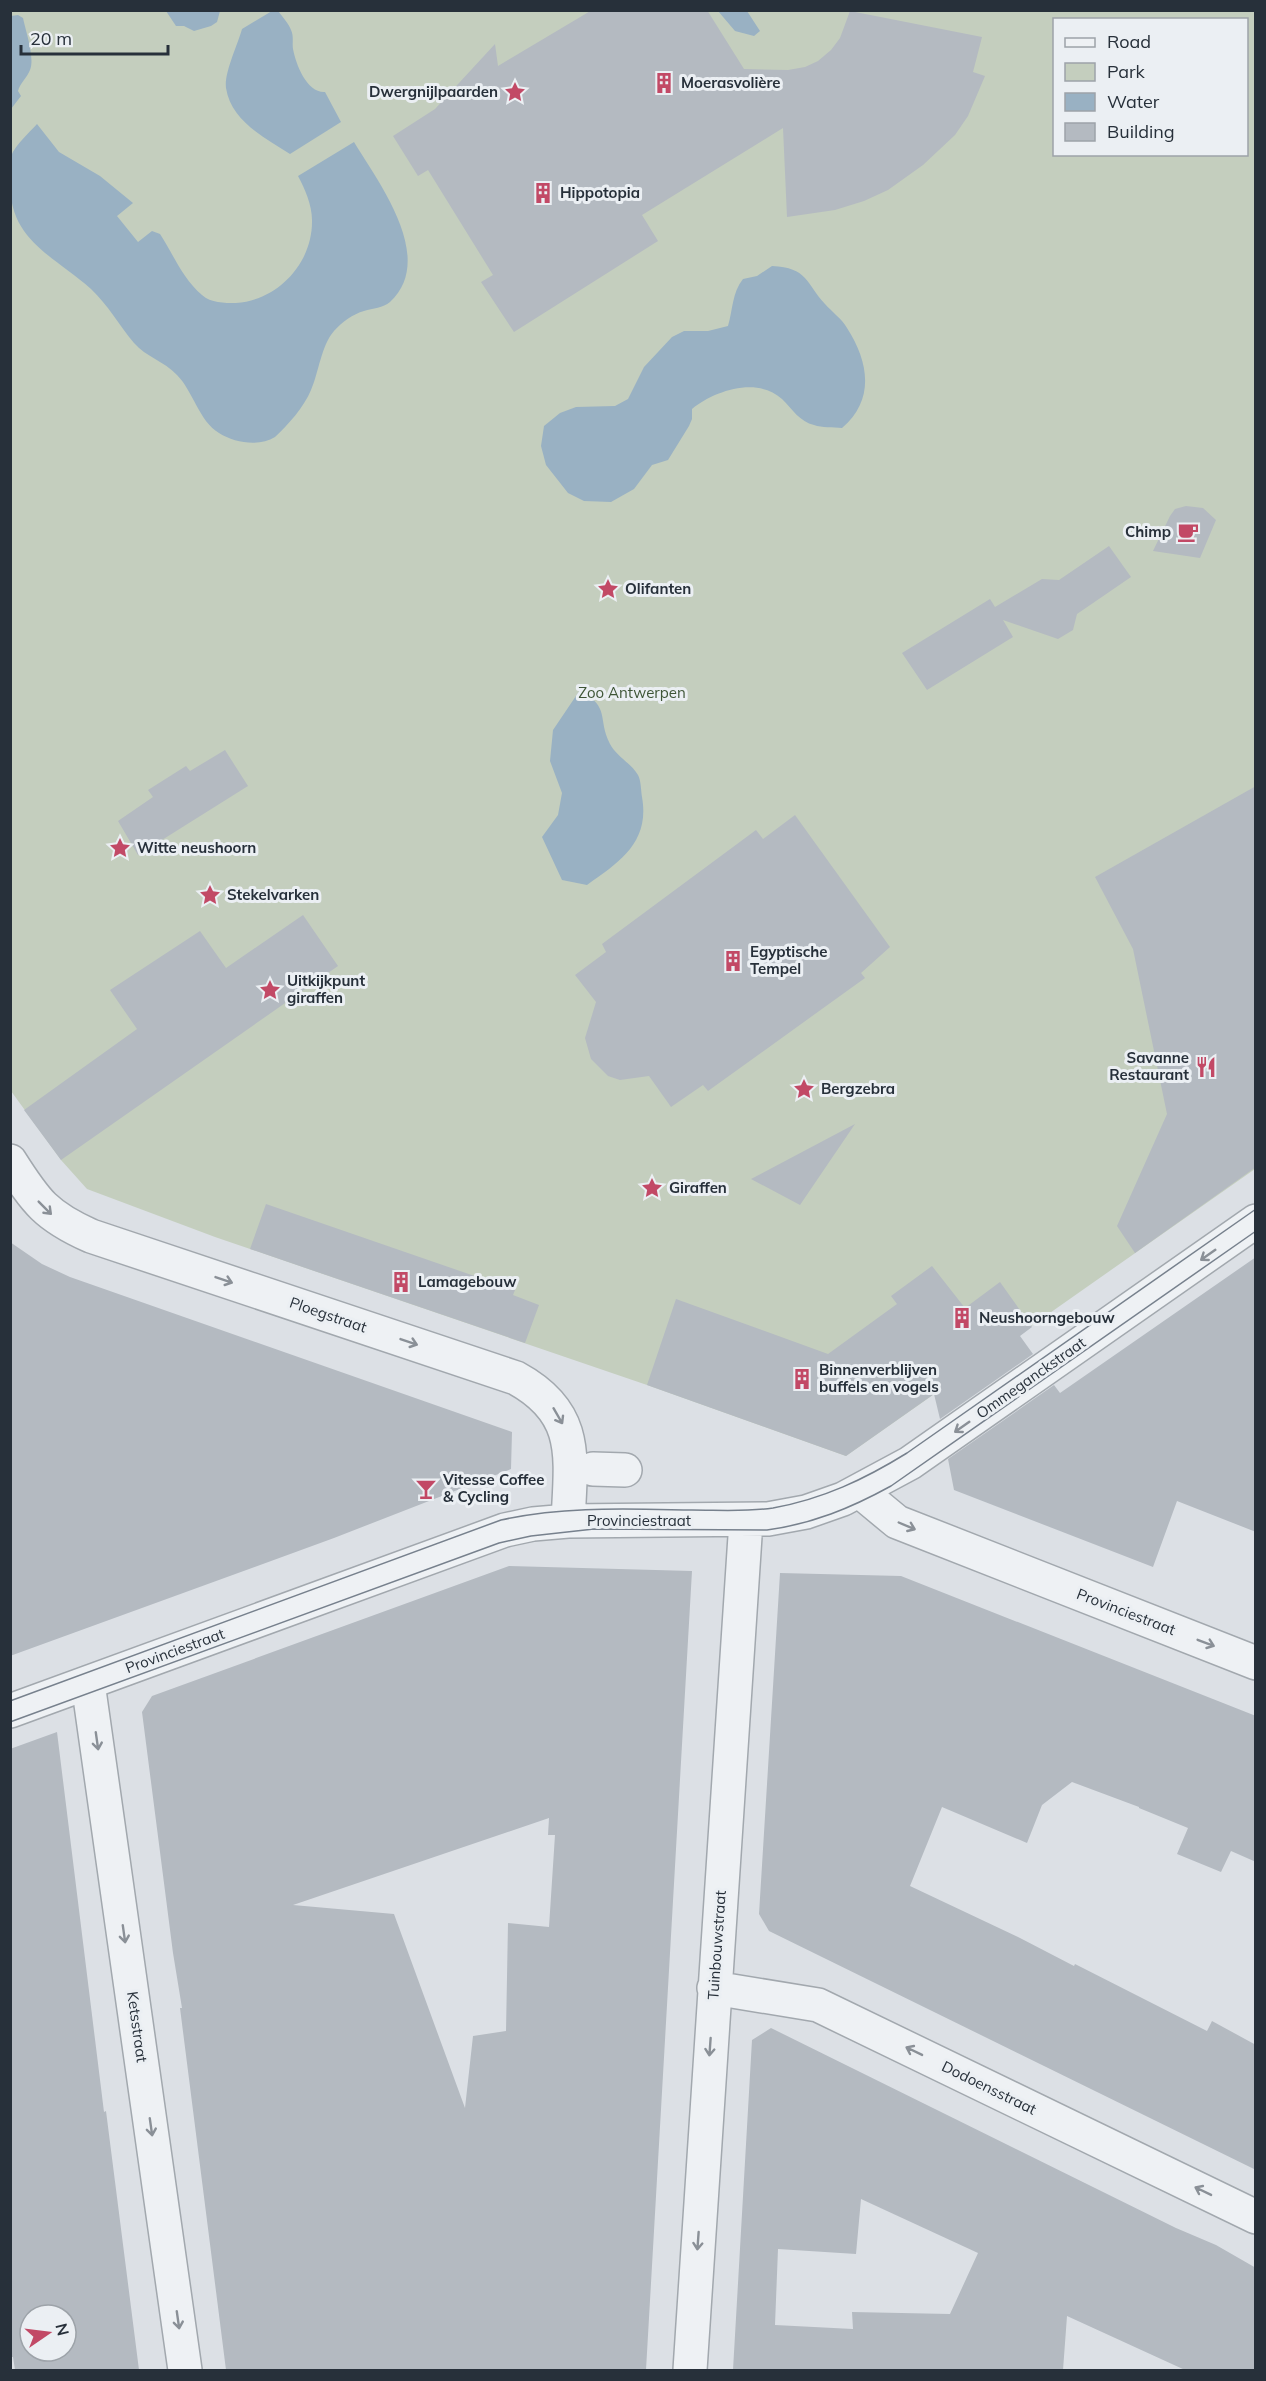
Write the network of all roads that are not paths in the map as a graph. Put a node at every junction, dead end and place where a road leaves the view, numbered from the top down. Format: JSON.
{"nodes":[{"id":1,"x":10,"y":1161,"type":"edge"},
{"id":2,"x":1256,"y":1221,"type":"edge"},
{"id":3,"x":593,"y":1469,"type":"dead end"},
{"id":4,"x":625,"y":1470,"type":"dead end"},
{"id":5,"x":862,"y":1490,"type":"junction"},
{"id":6,"x":568,"y":1521,"type":"junction"},
{"id":7,"x":746,"y":1521,"type":"junction"},
{"id":8,"x":1256,"y":1663,"type":"edge"},
{"id":9,"x":88,"y":1683,"type":"junction"},
{"id":10,"x":10,"y":1712,"type":"edge"},
{"id":11,"x":714,"y":1988,"type":"junction"},
{"id":12,"x":1256,"y":2217,"type":"edge"},
{"id":13,"x":185,"y":2370,"type":"edge"},
{"id":14,"x":690,"y":2370,"type":"edge"}],
"edges":[{"from":1,"to":6,"type":"street","name":"Ploegstraat","one_way":true},
{"from":2,"to":5,"type":"street","name":"Ommeganckstraat","one_way":true},
{"from":3,"to":4,"type":"street"},
{"from":5,"to":7,"type":"street","name":"Provinciestraat"},
{"from":5,"to":8,"type":"street","name":"Provinciestraat","one_way":true},
{"from":6,"to":7,"type":"street","name":"Provinciestraat"},
{"from":6,"to":9,"type":"street","name":"Provinciestraat"},
{"from":7,"to":11,"type":"street","name":"Tuinbouwstraat"},
{"from":9,"to":10,"type":"street","name":"Provinciestraat"},
{"from":9,"to":13,"type":"street","name":"Ketsstraat","one_way":true},
{"from":12,"to":11,"type":"street","name":"Dodoensstraat","one_way":true},
{"from":11,"to":14,"type":"street","name":"Tuinbouwstraat","one_way":true}]}
